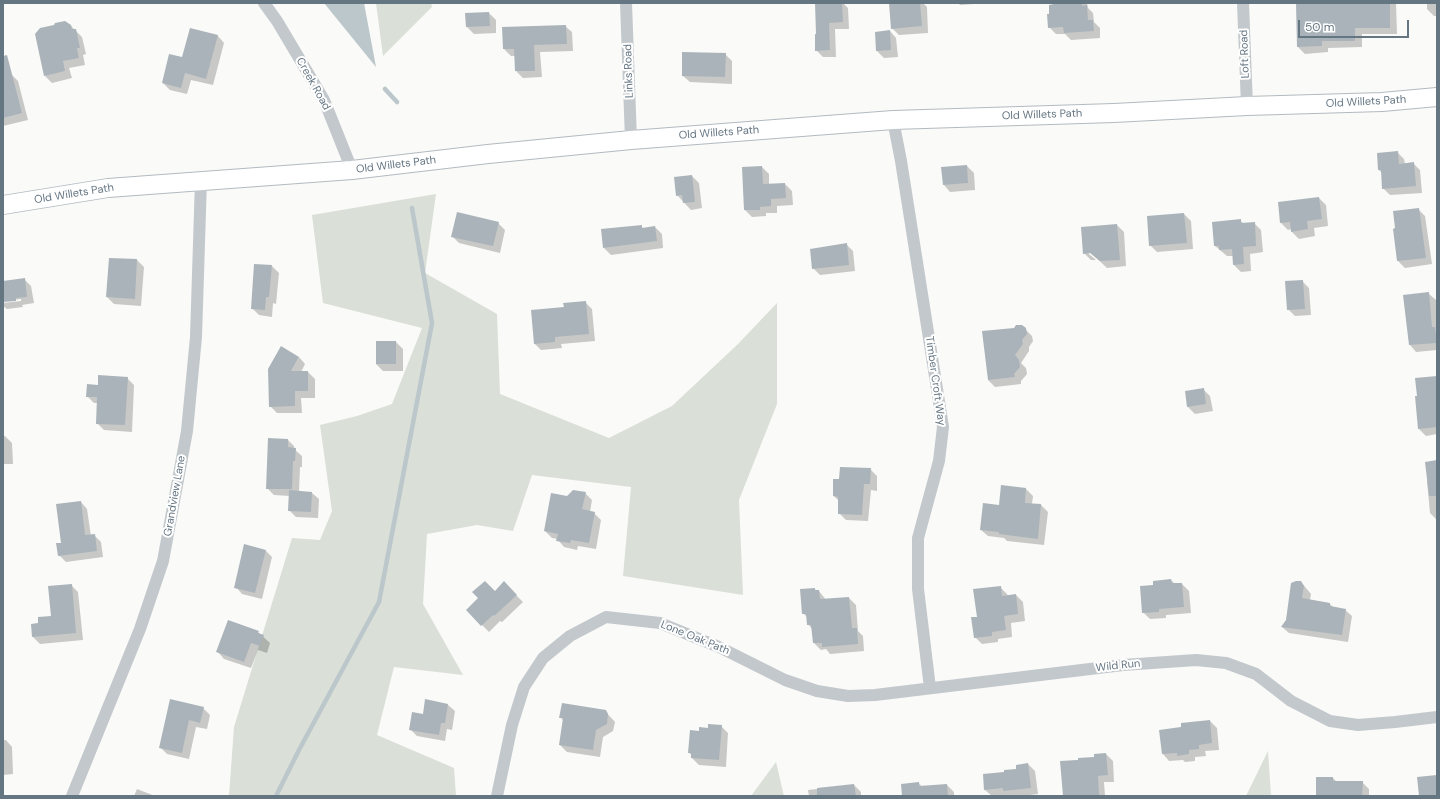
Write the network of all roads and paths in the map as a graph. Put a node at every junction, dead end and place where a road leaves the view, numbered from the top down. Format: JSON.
{"nodes":[{"id":1,"x":264,"y":3,"type":"edge"},
{"id":2,"x":626,"y":3,"type":"edge"},
{"id":3,"x":1244,"y":3,"type":"edge"},
{"id":4,"x":1437,"y":97,"type":"edge"},
{"id":5,"x":1247,"y":106,"type":"junction"},
{"id":6,"x":893,"y":120,"type":"junction"},
{"id":7,"x":632,"y":140,"type":"junction"},
{"id":8,"x":352,"y":170,"type":"junction"},
{"id":9,"x":201,"y":180,"type":"junction"},
{"id":10,"x":3,"y":205,"type":"edge"},
{"id":11,"x":785,"y":680,"type":"joint"},
{"id":12,"x":930,"y":688,"type":"junction"},
{"id":13,"x":1437,"y":717,"type":"edge"},
{"id":14,"x":72,"y":796,"type":"edge"},
{"id":15,"x":498,"y":796,"type":"edge"}],
"edges":[{"from":1,"to":8,"type":"street","name":"Creek Road"},
{"from":2,"to":7,"type":"street","name":"Links Road"},
{"from":3,"to":5,"type":"street","name":"Loft Road"},
{"from":4,"to":5,"type":"main road","name":"Old Willets Path"},
{"from":5,"to":6,"type":"main road","name":"Old Willets Path"},
{"from":6,"to":7,"type":"main road","name":"Old Willets Path"},
{"from":6,"to":12,"type":"street","name":"Timber Croft Way"},
{"from":7,"to":8,"type":"main road","name":"Old Willets Path"},
{"from":8,"to":9,"type":"main road","name":"Old Willets Path"},
{"from":9,"to":10,"type":"main road","name":"Old Willets Path"},
{"from":9,"to":14,"type":"street","name":"Grandview Lane"},
{"from":11,"to":12,"type":"street","name":"Wild Run"},
{"from":11,"to":15,"type":"street","name":"Lone Oak Path"},
{"from":12,"to":13,"type":"street","name":"Wild Run"}]}
